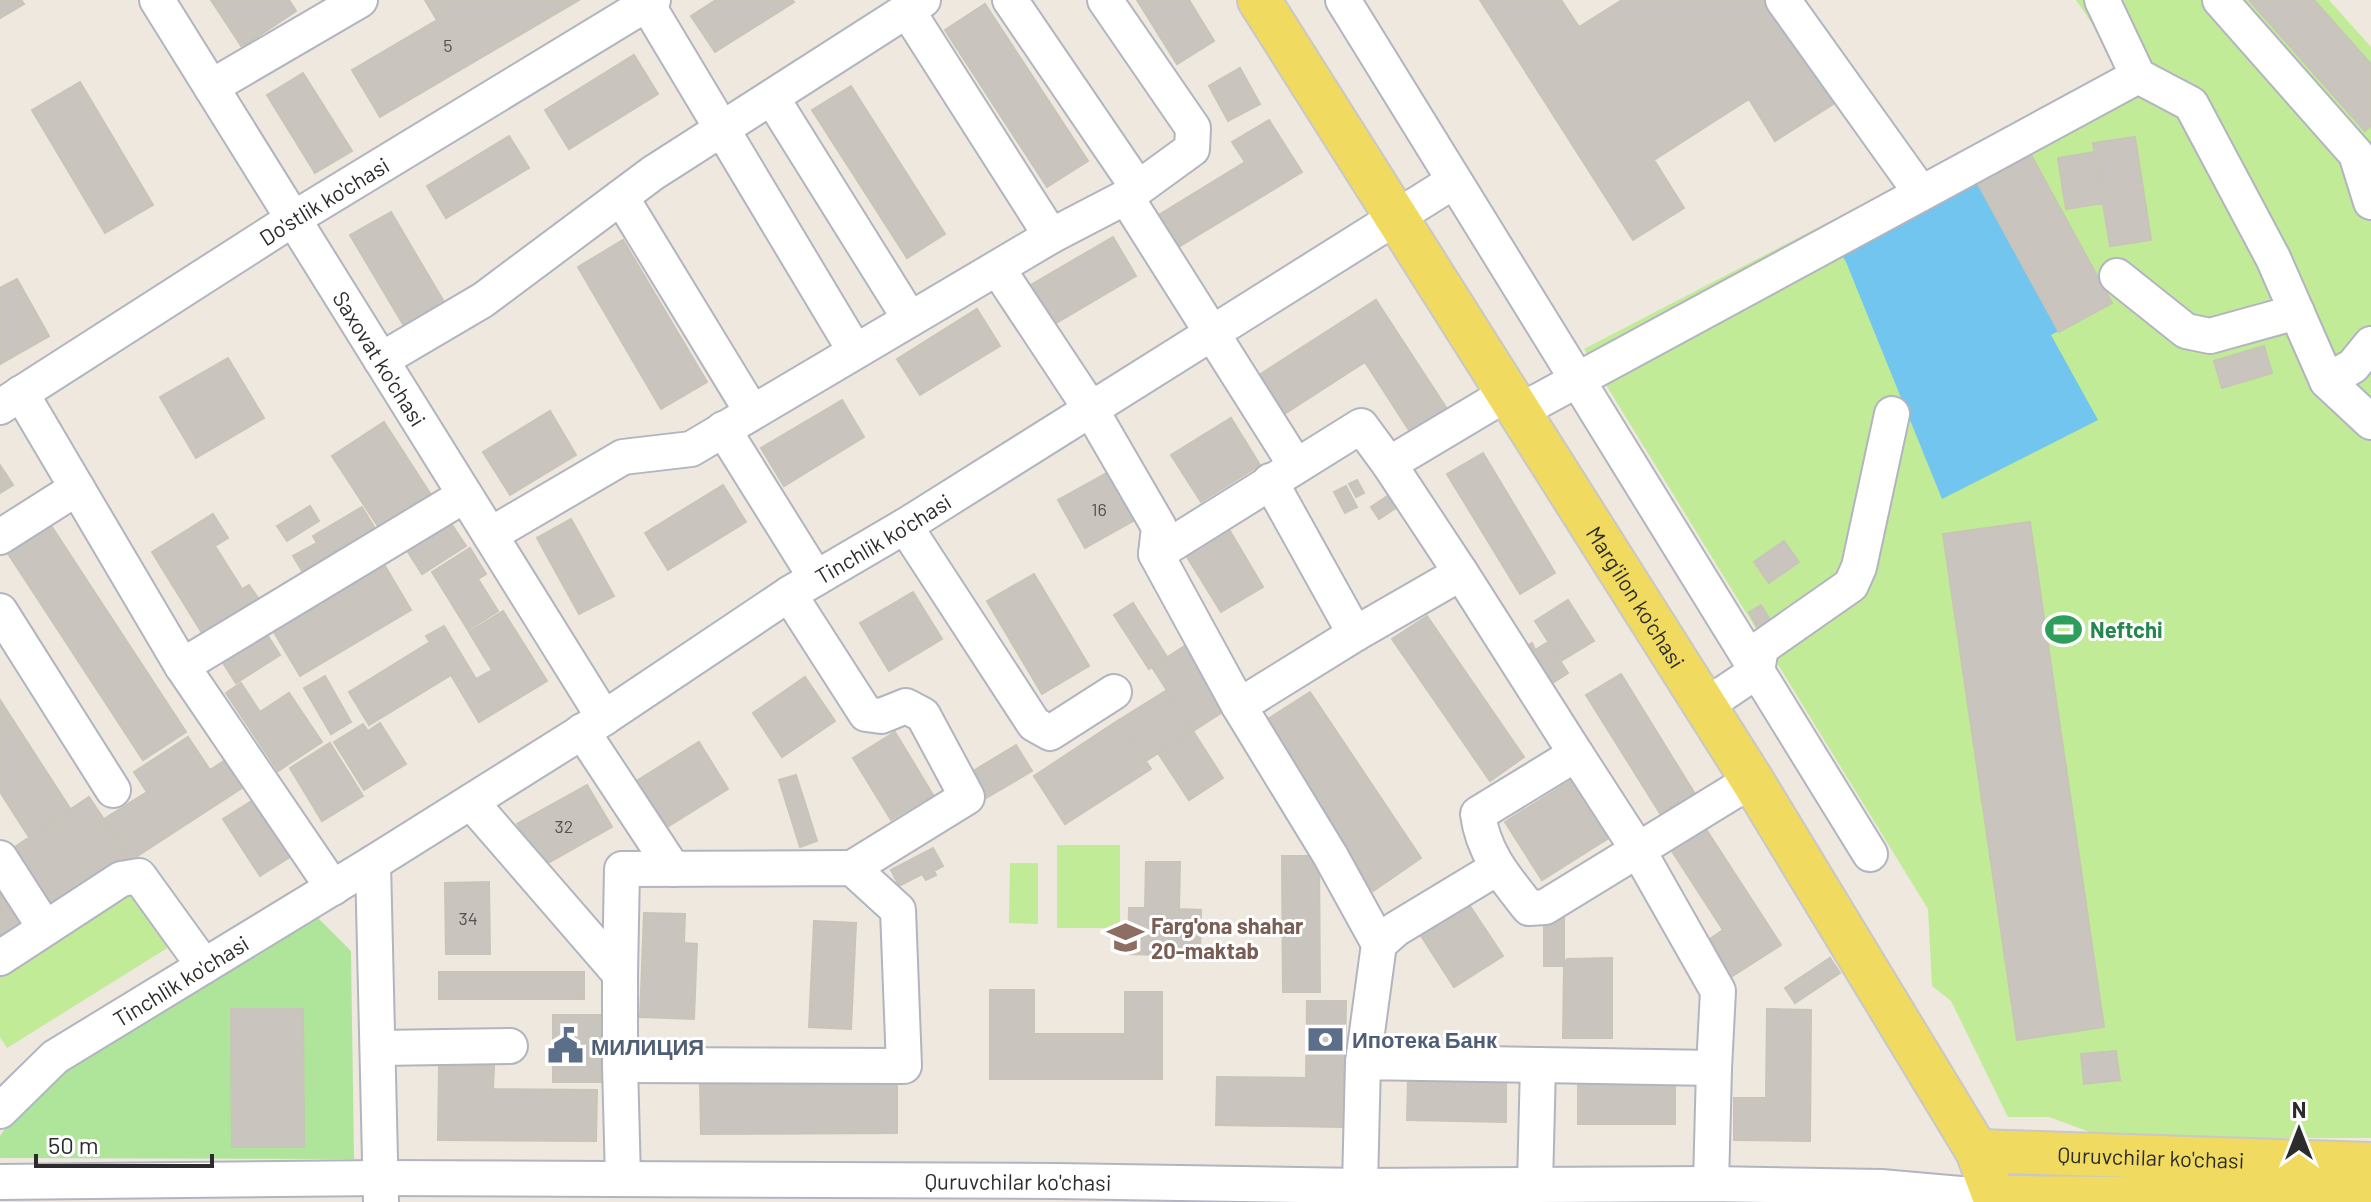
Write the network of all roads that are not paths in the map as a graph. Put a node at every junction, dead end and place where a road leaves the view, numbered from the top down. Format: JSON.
{"nodes":[{"id":1,"x":157,"y":0,"type":"edge"},
{"id":2,"x":360,"y":0,"type":"edge"},
{"id":3,"x":1010,"y":0,"type":"edge"},
{"id":4,"x":1105,"y":0,"type":"edge"},
{"id":5,"x":1259,"y":0,"type":"edge"},
{"id":6,"x":1783,"y":0,"type":"edge"},
{"id":7,"x":2102,"y":0,"type":"edge"},
{"id":8,"x":2220,"y":0,"type":"edge"},
{"id":9,"x":650,"y":2,"type":"edge"},
{"id":10,"x":1351,"y":3,"type":"edge"},
{"id":11,"x":915,"y":5,"type":"edge"},
{"id":12,"x":2138,"y":76,"type":"junction"},
{"id":13,"x":211,"y":87,"type":"junction"},
{"id":14,"x":772,"y":98,"type":"junction"},
{"id":15,"x":724,"y":130,"type":"junction"},
{"id":16,"x":1454,"y":181,"type":"junction"},
{"id":17,"x":1132,"y":192,"type":"junction"},
{"id":18,"x":1921,"y":193,"type":"junction"},
{"id":19,"x":621,"y":197,"type":"junction"},
{"id":20,"x":2371,"y":202,"type":"edge"},
{"id":21,"x":1396,"y":216,"type":"junction"},
{"id":22,"x":293,"y":219,"type":"junction"},
{"id":23,"x":1051,"y":236,"type":"junction"},
{"id":24,"x":998,"y":269,"type":"junction"},
{"id":25,"x":2117,"y":276,"type":"dead end"},
{"id":26,"x":2297,"y":312,"type":"junction"},
{"id":27,"x":910,"y":319,"type":"junction"},
{"id":28,"x":1211,"y":333,"type":"junction"},
{"id":29,"x":2371,"y":344,"type":"edge"},
{"id":30,"x":855,"y":351,"type":"junction"},
{"id":31,"x":381,"y":360,"type":"junction"},
{"id":32,"x":1576,"y":379,"type":"junction"},
{"id":33,"x":2327,"y":381,"type":"junction"},
{"id":34,"x":11,"y":400,"type":"edge"},
{"id":35,"x":1514,"y":402,"type":"junction"},
{"id":36,"x":1090,"y":408,"type":"junction"},
{"id":37,"x":752,"y":412,"type":"junction"},
{"id":38,"x":1892,"y":414,"type":"dead end"},
{"id":39,"x":2371,"y":422,"type":"edge"},
{"id":40,"x":723,"y":429,"type":"junction"},
{"id":41,"x":1389,"y":464,"type":"junction"},
{"id":42,"x":1283,"y":474,"type":"junction"},
{"id":43,"x":77,"y":488,"type":"junction"},
{"id":44,"x":465,"y":495,"type":"junction"},
{"id":45,"x":905,"y":526,"type":"junction"},
{"id":46,"x":490,"y":535,"type":"junction"},
{"id":47,"x":0,"y":537,"type":"edge"},
{"id":48,"x":1156,"y":554,"type":"junction"},
{"id":49,"x":1461,"y":573,"type":"junction"},
{"id":50,"x":802,"y":586,"type":"junction"},
{"id":51,"x":0,"y":611,"type":"edge"},
{"id":52,"x":1355,"y":634,"type":"junction"},
{"id":53,"x":182,"y":666,"type":"junction"},
{"id":54,"x":1757,"y":671,"type":"junction"},
{"id":55,"x":1114,"y":692,"type":"dead end"},
{"id":56,"x":1239,"y":706,"type":"junction"},
{"id":57,"x":1705,"y":706,"type":"junction"},
{"id":58,"x":593,"y":725,"type":"junction"},
{"id":59,"x":1576,"y":754,"type":"junction"},
{"id":60,"x":1752,"y":780,"type":"junction"},
{"id":61,"x":113,"y":790,"type":"dead end"},
{"id":62,"x":471,"y":802,"type":"junction"},
{"id":63,"x":1638,"y":850,"type":"junction"},
{"id":64,"x":1870,"y":854,"type":"dead end"},
{"id":65,"x":0,"y":858,"type":"edge"},
{"id":66,"x":373,"y":863,"type":"junction"},
{"id":67,"x":852,"y":868,"type":"junction"},
{"id":68,"x":1497,"y":868,"type":"junction"},
{"id":69,"x":673,"y":869,"type":"junction"},
{"id":70,"x":333,"y":888,"type":"junction"},
{"id":71,"x":45,"y":928,"type":"junction"},
{"id":72,"x":1379,"y":944,"type":"junction"},
{"id":73,"x":0,"y":958,"type":"edge"},
{"id":74,"x":204,"y":966,"type":"junction"},
{"id":75,"x":620,"y":974,"type":"junction"},
{"id":76,"x":510,"y":1046,"type":"dead end"},
{"id":77,"x":378,"y":1048,"type":"junction"},
{"id":78,"x":1363,"y":1062,"type":"junction"},
{"id":79,"x":620,"y":1065,"type":"junction"},
{"id":80,"x":1538,"y":1065,"type":"junction"},
{"id":81,"x":1714,"y":1068,"type":"junction"},
{"id":82,"x":0,"y":1111,"type":"edge"},
{"id":83,"x":1977,"y":1151,"type":"junction"},
{"id":84,"x":2371,"y":1164,"type":"edge"},
{"id":85,"x":623,"y":1179,"type":"junction"},
{"id":86,"x":0,"y":1182,"type":"edge"},
{"id":87,"x":1711,"y":1184,"type":"junction"},
{"id":88,"x":1535,"y":1185,"type":"junction"},
{"id":89,"x":1360,"y":1186,"type":"junction"},
{"id":90,"x":381,"y":1190,"type":"edge"},
{"id":91,"x":162,"y":1191,"type":"edge"},
{"id":92,"x":866,"y":1191,"type":"edge"},
{"id":93,"x":1056,"y":1192,"type":"edge"},
{"id":94,"x":1256,"y":1193,"type":"edge"},
{"id":95,"x":1779,"y":1194,"type":"edge"},
{"id":96,"x":1994,"y":1199,"type":"edge"},
{"id":97,"x":2371,"y":1200,"type":"edge"}],
"edges":[{"from":1,"to":13,"type":"street","name":"Saxovat ko'chasi"},
{"from":2,"to":13,"type":"street"},
{"from":3,"to":17,"type":"street"},
{"from":4,"to":17,"type":"street"},
{"from":5,"to":21,"type":"main road","name":"Marg'ilon ko'chasi"},
{"from":6,"to":18,"type":"street"},
{"from":7,"to":12,"type":"street"},
{"from":8,"to":20,"type":"street"},
{"from":9,"to":15,"type":"street"},
{"from":9,"to":22,"type":"street","name":"Do'stlik ko'chasi"},
{"from":10,"to":16,"type":"street"},
{"from":11,"to":14,"type":"street"},
{"from":11,"to":23,"type":"street"},
{"from":12,"to":18,"type":"street"},
{"from":12,"to":26,"type":"street"},
{"from":13,"to":22,"type":"street","name":"Saxovat ko'chasi"},
{"from":14,"to":15,"type":"street"},
{"from":14,"to":27,"type":"street"},
{"from":15,"to":19,"type":"street"},
{"from":15,"to":30,"type":"street"},
{"from":16,"to":21,"type":"street","name":"Tinchlik ko'chasi"},
{"from":16,"to":32,"type":"street"},
{"from":17,"to":23,"type":"street"},
{"from":17,"to":28,"type":"street"},
{"from":18,"to":32,"type":"street"},
{"from":19,"to":31,"type":"street"},
{"from":19,"to":37,"type":"street"},
{"from":21,"to":28,"type":"street","name":"Tinchlik ko'chasi"},
{"from":21,"to":35,"type":"main road","name":"Marg'ilon ko'chasi"},
{"from":22,"to":31,"type":"street","name":"Saxovat ko'chasi"},
{"from":22,"to":34,"type":"street","name":"Do'stlik ko'chasi"},
{"from":23,"to":24,"type":"street"},
{"from":24,"to":27,"type":"street"},
{"from":24,"to":36,"type":"street"},
{"from":25,"to":26,"type":"street"},
{"from":26,"to":33,"type":"street"},
{"from":27,"to":30,"type":"street"},
{"from":28,"to":36,"type":"street","name":"Tinchlik ko'chasi"},
{"from":28,"to":42,"type":"street"},
{"from":29,"to":33,"type":"street"},
{"from":30,"to":37,"type":"street"},
{"from":31,"to":44,"type":"street","name":"Saxovat ko'chasi"},
{"from":32,"to":35,"type":"street"},
{"from":32,"to":54,"type":"street"},
{"from":33,"to":39,"type":"street"},
{"from":34,"to":43,"type":"street"},
{"from":35,"to":41,"type":"street"},
{"from":35,"to":57,"type":"main road","name":"Marg'ilon ko'chasi"},
{"from":36,"to":45,"type":"street","name":"Tinchlik ko'chasi"},
{"from":36,"to":48,"type":"street"},
{"from":37,"to":40,"type":"street"},
{"from":38,"to":54,"type":"street"},
{"from":40,"to":46,"type":"street"},
{"from":40,"to":50,"type":"street"},
{"from":41,"to":42,"type":"street"},
{"from":41,"to":49,"type":"street"},
{"from":42,"to":48,"type":"street"},
{"from":42,"to":52,"type":"street"},
{"from":43,"to":47,"type":"street"},
{"from":43,"to":53,"type":"street"},
{"from":44,"to":46,"type":"street","name":"Saxovat ko'chasi"},
{"from":44,"to":53,"type":"street"},
{"from":45,"to":50,"type":"street","name":"Tinchlik ko'chasi"},
{"from":45,"to":55,"type":"street"},
{"from":46,"to":58,"type":"street","name":"Saxovat ko'chasi"},
{"from":48,"to":56,"type":"street"},
{"from":49,"to":52,"type":"street"},
{"from":49,"to":59,"type":"street"},
{"from":50,"to":58,"type":"street","name":"Tinchlik ko'chasi"},
{"from":50,"to":67,"type":"street"},
{"from":51,"to":61,"type":"street"},
{"from":52,"to":56,"type":"street"},
{"from":53,"to":70,"type":"street"},
{"from":54,"to":57,"type":"street"},
{"from":54,"to":64,"type":"street"},
{"from":56,"to":72,"type":"street"},
{"from":57,"to":60,"type":"main road","name":"Marg'ilon ko'chasi"},
{"from":58,"to":62,"type":"street","name":"Tinchlik ko'chasi"},
{"from":58,"to":69,"type":"street","name":"Saxovat ko'chasi"},
{"from":59,"to":63,"type":"street"},
{"from":59,"to":68,"type":"street"},
{"from":60,"to":63,"type":"street"},
{"from":60,"to":83,"type":"main road","name":"Marg'ilon ko'chasi"},
{"from":62,"to":66,"type":"street","name":"Tinchlik ko'chasi"},
{"from":62,"to":75,"type":"street"},
{"from":63,"to":68,"type":"street"},
{"from":63,"to":81,"type":"street"},
{"from":65,"to":71,"type":"street"},
{"from":66,"to":70,"type":"street","name":"Tinchlik ko'chasi"},
{"from":66,"to":77,"type":"street"},
{"from":67,"to":69,"type":"street"},
{"from":67,"to":79,"type":"street"},
{"from":68,"to":72,"type":"street"},
{"from":69,"to":75,"type":"street"},
{"from":70,"to":74,"type":"street","name":"Tinchlik ko'chasi"},
{"from":71,"to":73,"type":"street"},
{"from":71,"to":74,"type":"street"},
{"from":72,"to":78,"type":"street"},
{"from":74,"to":82,"type":"street","name":"Tinchlik ko'chasi"},
{"from":75,"to":79,"type":"street"},
{"from":76,"to":77,"type":"street"},
{"from":77,"to":90,"type":"street"},
{"from":78,"to":80,"type":"street"},
{"from":78,"to":89,"type":"street"},
{"from":79,"to":85,"type":"street"},
{"from":80,"to":81,"type":"street"},
{"from":80,"to":88,"type":"street"},
{"from":81,"to":87,"type":"street"},
{"from":83,"to":84,"type":"main road","name":"Quruvchilar ko'chasi"},
{"from":83,"to":96,"type":"main road","name":"Marg'ilon ko'chasi"},
{"from":85,"to":90,"type":"street","name":"Quruvchilar ko'chasi"},
{"from":85,"to":92,"type":"street","name":"Quruvchilar ko'chasi"},
{"from":86,"to":91,"type":"street","name":"Quruvchilar ko'chasi"},
{"from":87,"to":88,"type":"street","name":"Quruvchilar ko'chasi"},
{"from":87,"to":95,"type":"street","name":"Quruvchilar ko'chasi"},
{"from":88,"to":89,"type":"street","name":"Quruvchilar ko'chasi"},
{"from":89,"to":94,"type":"street","name":"Quruvchilar ko'chasi"},
{"from":90,"to":91,"type":"street","name":"Quruvchilar ko'chasi"},
{"from":92,"to":93,"type":"street","name":"Quruvchilar ko'chasi"},
{"from":93,"to":94,"type":"street","name":"Quruvchilar ko'chasi"},
{"from":95,"to":96,"type":"street","name":"Quruvchilar ko'chasi"},
{"from":96,"to":97,"type":"main road","name":"Quruvchilar ko'chasi"}]}
